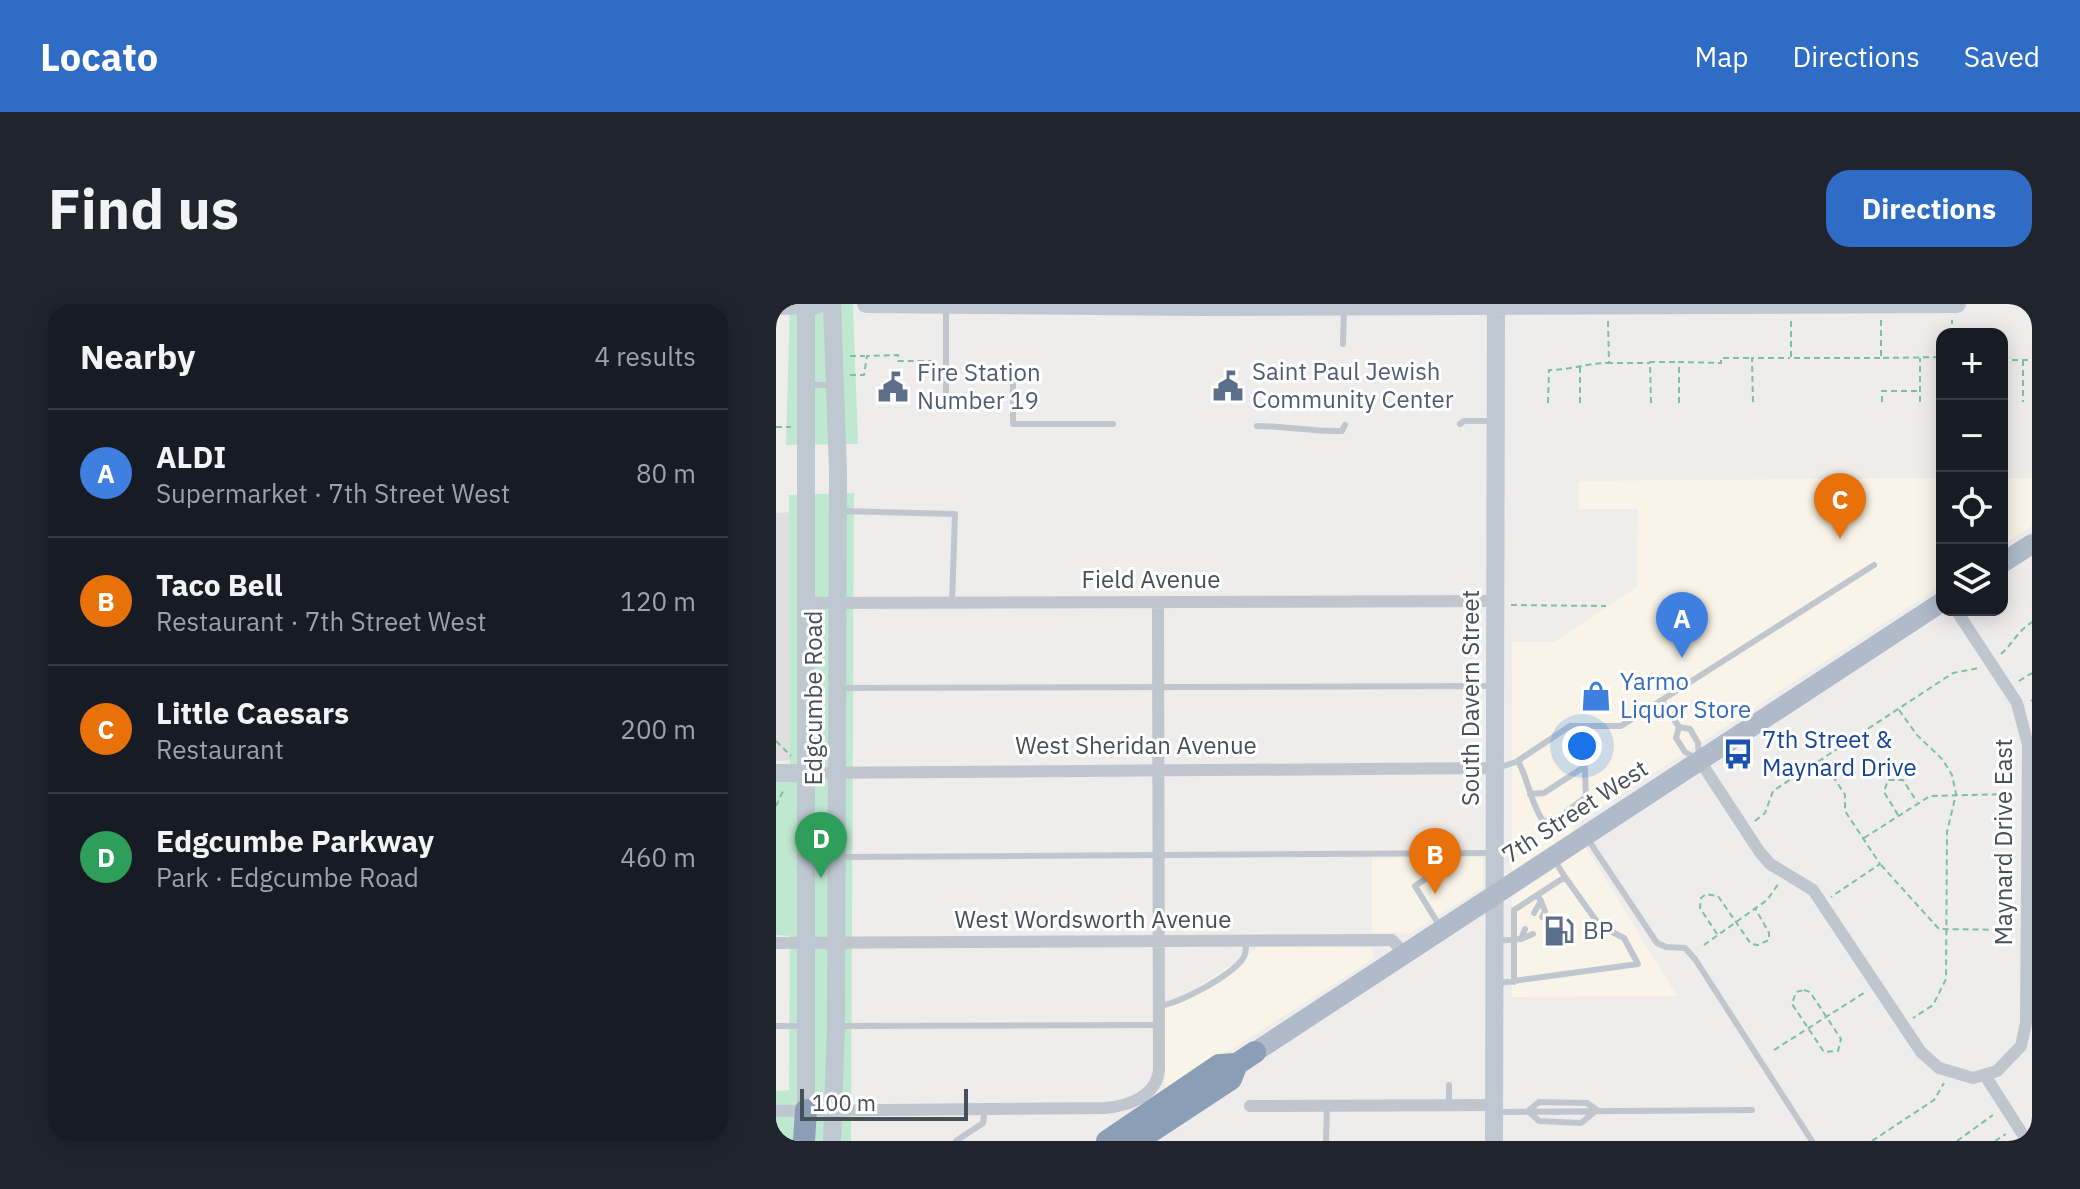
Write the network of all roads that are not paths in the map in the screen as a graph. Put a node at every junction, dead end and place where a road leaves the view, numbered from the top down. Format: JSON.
{"nodes":[{"id":1,"x":812,"y":304,"type":"edge"},
{"id":2,"x":832,"y":304,"type":"edge"},
{"id":3,"x":866,"y":304,"type":"edge"},
{"id":4,"x":776,"y":306,"type":"edge"},
{"id":5,"x":946,"y":306,"type":"edge"},
{"id":6,"x":1008,"y":306,"type":"edge"},
{"id":7,"x":1344,"y":306,"type":"edge"},
{"id":8,"x":1496,"y":306,"type":"edge"},
{"id":9,"x":1955,"y":312,"type":"edge"},
{"id":10,"x":1343,"y":344,"type":"dead end"},
{"id":11,"x":1013,"y":372,"type":"dead end"},
{"id":12,"x":844,"y":380,"type":"junction"},
{"id":13,"x":805,"y":385,"type":"junction"},
{"id":14,"x":946,"y":399,"type":"dead end"},
{"id":15,"x":1495,"y":421,"type":"junction"},
{"id":16,"x":1113,"y":424,"type":"dead end"},
{"id":17,"x":1460,"y":424,"type":"dead end"},
{"id":18,"x":1345,"y":425,"type":"dead end"},
{"id":19,"x":1257,"y":426,"type":"dead end"},
{"id":20,"x":838,"y":511,"type":"junction"},
{"id":21,"x":2032,"y":544,"type":"edge"},
{"id":22,"x":2008,"y":559,"type":"edge"},
{"id":23,"x":1874,"y":565,"type":"dead end"},
{"id":24,"x":1158,"y":602,"type":"junction"},
{"id":25,"x":806,"y":603,"type":"junction"},
{"id":26,"x":838,"y":603,"type":"junction"},
{"id":27,"x":952,"y":603,"type":"junction"},
{"id":28,"x":1503,"y":603,"type":"junction"},
{"id":29,"x":1936,"y":606,"type":"edge"},
{"id":30,"x":1960,"y":616,"type":"edge"},
{"id":31,"x":1496,"y":686,"type":"junction"},
{"id":32,"x":1159,"y":687,"type":"junction"},
{"id":33,"x":837,"y":688,"type":"junction"},
{"id":34,"x":1662,"y":701,"type":"junction"},
{"id":35,"x":1583,"y":726,"type":"junction"},
{"id":36,"x":1679,"y":727,"type":"junction"},
{"id":37,"x":1518,"y":761,"type":"junction"},
{"id":38,"x":1700,"y":761,"type":"junction"},
{"id":39,"x":1584,"y":767,"type":"junction"},
{"id":40,"x":1496,"y":768,"type":"junction"},
{"id":41,"x":1158,"y":770,"type":"junction"},
{"id":42,"x":838,"y":772,"type":"junction"},
{"id":43,"x":806,"y":773,"type":"junction"},
{"id":44,"x":780,"y":781,"type":"edge"},
{"id":45,"x":1530,"y":794,"type":"junction"},
{"id":46,"x":1585,"y":835,"type":"junction"},
{"id":47,"x":1494,"y":853,"type":"junction"},
{"id":48,"x":1158,"y":856,"type":"junction"},
{"id":49,"x":837,"y":857,"type":"junction"},
{"id":50,"x":1552,"y":857,"type":"junction"},
{"id":51,"x":1443,"y":867,"type":"dead end"},
{"id":52,"x":1565,"y":877,"type":"junction"},
{"id":53,"x":1496,"y":895,"type":"junction"},
{"id":54,"x":1539,"y":898,"type":"junction"},
{"id":55,"x":1534,"y":913,"type":"dead end"},
{"id":56,"x":1542,"y":917,"type":"dead end"},
{"id":57,"x":1525,"y":929,"type":"dead end"},
{"id":58,"x":1442,"y":930,"type":"junction"},
{"id":59,"x":1533,"y":934,"type":"dead end"},
{"id":60,"x":1510,"y":940,"type":"junction"},
{"id":61,"x":1158,"y":941,"type":"junction"},
{"id":62,"x":1246,"y":942,"type":"junction"},
{"id":63,"x":776,"y":943,"type":"edge"},
{"id":64,"x":807,"y":943,"type":"junction"},
{"id":65,"x":836,"y":943,"type":"junction"},
{"id":66,"x":1405,"y":954,"type":"junction"},
{"id":67,"x":1504,"y":983,"type":"junction"},
{"id":68,"x":1158,"y":1006,"type":"junction"},
{"id":69,"x":1158,"y":1025,"type":"junction"},
{"id":70,"x":776,"y":1026,"type":"edge"},
{"id":71,"x":808,"y":1026,"type":"junction"},
{"id":72,"x":836,"y":1026,"type":"junction"},
{"id":73,"x":1246,"y":1058,"type":"junction"},
{"id":74,"x":1986,"y":1077,"type":"junction"},
{"id":75,"x":1449,"y":1085,"type":"dead end"},
{"id":76,"x":1449,"y":1105,"type":"junction"},
{"id":77,"x":1250,"y":1106,"type":"dead end"},
{"id":78,"x":1327,"y":1106,"type":"junction"},
{"id":79,"x":985,"y":1108,"type":"junction"},
{"id":80,"x":1494,"y":1108,"type":"junction"},
{"id":81,"x":806,"y":1110,"type":"junction"},
{"id":82,"x":835,"y":1110,"type":"junction"},
{"id":83,"x":1597,"y":1110,"type":"junction"},
{"id":84,"x":1752,"y":1110,"type":"dead end"},
{"id":85,"x":776,"y":1111,"type":"edge"},
{"id":86,"x":1528,"y":1111,"type":"junction"},
{"id":87,"x":804,"y":1141,"type":"edge"},
{"id":88,"x":832,"y":1141,"type":"edge"},
{"id":89,"x":956,"y":1141,"type":"edge"},
{"id":90,"x":1107,"y":1141,"type":"edge"},
{"id":91,"x":1137,"y":1141,"type":"edge"},
{"id":92,"x":1326,"y":1141,"type":"edge"},
{"id":93,"x":1494,"y":1141,"type":"edge"},
{"id":94,"x":1812,"y":1141,"type":"edge"},
{"id":95,"x":2027,"y":1141,"type":"edge"}],
"edges":[{"from":1,"to":4,"type":"street"},
{"from":1,"to":13,"type":"street","name":"Edgcumbe Road"},
{"from":2,"to":12,"type":"street","name":"Edgcumbe Road"},
{"from":3,"to":5,"type":"street"},
{"from":5,"to":6,"type":"street"},
{"from":5,"to":14,"type":"lane"},
{"from":6,"to":7,"type":"street"},
{"from":7,"to":8,"type":"street"},
{"from":7,"to":10,"type":"lane"},
{"from":8,"to":9,"type":"street"},
{"from":8,"to":15,"type":"street","name":"South Davern Street"},
{"from":11,"to":16,"type":"lane"},
{"from":12,"to":13,"type":"lane"},
{"from":12,"to":20,"type":"street","name":"Edgcumbe Road"},
{"from":13,"to":25,"type":"street","name":"Edgcumbe Road"},
{"from":15,"to":17,"type":"lane"},
{"from":15,"to":28,"type":"street","name":"South Davern Street"},
{"from":18,"to":19,"type":"lane"},
{"from":20,"to":26,"type":"street","name":"Edgcumbe Road"},
{"from":20,"to":27,"type":"lane"},
{"from":21,"to":22,"type":"main road"},
{"from":23,"to":34,"type":"lane"},
{"from":24,"to":27,"type":"street","name":"Field Avenue"},
{"from":24,"to":28,"type":"street","name":"Field Avenue"},
{"from":24,"to":32,"type":"street"},
{"from":25,"to":26,"type":"street","name":"Field Avenue"},
{"from":25,"to":43,"type":"street","name":"Edgcumbe Road"},
{"from":26,"to":27,"type":"street","name":"Field Avenue"},
{"from":26,"to":33,"type":"street","name":"Edgcumbe Road"},
{"from":28,"to":31,"type":"street","name":"South Davern Street"},
{"from":29,"to":38,"type":"main road","name":"7th Street West"},
{"from":30,"to":74,"type":"street","name":"Maynard Drive East"},
{"from":31,"to":32,"type":"lane"},
{"from":31,"to":40,"type":"street","name":"South Davern Street"},
{"from":32,"to":33,"type":"lane"},
{"from":32,"to":41,"type":"street"},
{"from":33,"to":42,"type":"street","name":"Edgcumbe Road"},
{"from":34,"to":35,"type":"lane"},
{"from":34,"to":36,"type":"lane"},
{"from":35,"to":37,"type":"lane"},
{"from":35,"to":39,"type":"lane"},
{"from":36,"to":38,"type":"lane"},
{"from":36,"to":38,"type":"lane"},
{"from":37,"to":40,"type":"lane"},
{"from":37,"to":45,"type":"lane"},
{"from":38,"to":46,"type":"main road","name":"7th Street West"},
{"from":38,"to":74,"type":"street"},
{"from":39,"to":45,"type":"lane"},
{"from":39,"to":45,"type":"lane"},
{"from":40,"to":41,"type":"street","name":"West Sheridan Avenue"},
{"from":40,"to":47,"type":"street","name":"South Davern Street"},
{"from":41,"to":42,"type":"street","name":"West Sheridan Avenue"},
{"from":41,"to":48,"type":"street"},
{"from":42,"to":43,"type":"street","name":"West Sheridan Avenue"},
{"from":42,"to":49,"type":"street","name":"Edgcumbe Road"},
{"from":43,"to":44,"type":"street","name":"West Sheridan Avenue"},
{"from":43,"to":64,"type":"street","name":"Edgcumbe Road"},
{"from":46,"to":50,"type":"main road","name":"7th Street West"},
{"from":46,"to":94,"type":"lane"},
{"from":47,"to":48,"type":"lane"},
{"from":47,"to":53,"type":"street","name":"South Davern Street"},
{"from":48,"to":49,"type":"lane"},
{"from":48,"to":61,"type":"street"},
{"from":49,"to":65,"type":"street","name":"Edgcumbe Road"},
{"from":50,"to":52,"type":"lane"},
{"from":50,"to":53,"type":"main road","name":"7th Street West"},
{"from":51,"to":58,"type":"lane"},
{"from":52,"to":54,"type":"lane"},
{"from":52,"to":67,"type":"lane"},
{"from":53,"to":58,"type":"main road","name":"7th Street West"},
{"from":53,"to":60,"type":"street","name":"South Davern Street"},
{"from":54,"to":55,"type":"lane"},
{"from":54,"to":56,"type":"lane"},
{"from":54,"to":60,"type":"lane"},
{"from":57,"to":60,"type":"lane"},
{"from":58,"to":66,"type":"main road","name":"7th Street West"},
{"from":59,"to":60,"type":"lane"},
{"from":60,"to":67,"type":"street","name":"South Davern Street"},
{"from":61,"to":62,"type":"street","name":"West Wordsworth Avenue"},
{"from":61,"to":65,"type":"street","name":"West Wordsworth Avenue"},
{"from":61,"to":68,"type":"street"},
{"from":62,"to":66,"type":"street","name":"West Wordsworth Avenue"},
{"from":62,"to":68,"type":"lane"},
{"from":63,"to":64,"type":"street","name":"West Wordsworth Avenue"},
{"from":64,"to":65,"type":"street","name":"West Wordsworth Avenue"},
{"from":64,"to":71,"type":"street","name":"Edgcumbe Road"},
{"from":65,"to":72,"type":"street","name":"Edgcumbe Road"},
{"from":66,"to":73,"type":"main road","name":"7th Street West"},
{"from":67,"to":80,"type":"street","name":"South Davern Street"},
{"from":68,"to":69,"type":"street"},
{"from":69,"to":72,"type":"lane"},
{"from":69,"to":79,"type":"street"},
{"from":70,"to":71,"type":"lane"},
{"from":71,"to":81,"type":"street","name":"Edgcumbe Road"},
{"from":72,"to":82,"type":"street","name":"Edgcumbe Road"},
{"from":73,"to":90,"type":"highway"},
{"from":73,"to":91,"type":"highway"},
{"from":74,"to":95,"type":"street"},
{"from":75,"to":76,"type":"lane"},
{"from":76,"to":78,"type":"street"},
{"from":76,"to":80,"type":"street"},
{"from":77,"to":78,"type":"street"},
{"from":78,"to":92,"type":"lane"},
{"from":79,"to":82,"type":"street"},
{"from":79,"to":89,"type":"lane"},
{"from":80,"to":86,"type":"lane"},
{"from":80,"to":93,"type":"street","name":"South Davern Street"},
{"from":81,"to":82,"type":"street"},
{"from":81,"to":85,"type":"street"},
{"from":81,"to":87,"type":"highway"},
{"from":82,"to":88,"type":"street","name":"Edgcumbe Road"},
{"from":83,"to":84,"type":"lane"},
{"from":83,"to":86,"type":"lane"},
{"from":83,"to":86,"type":"lane"}]}
